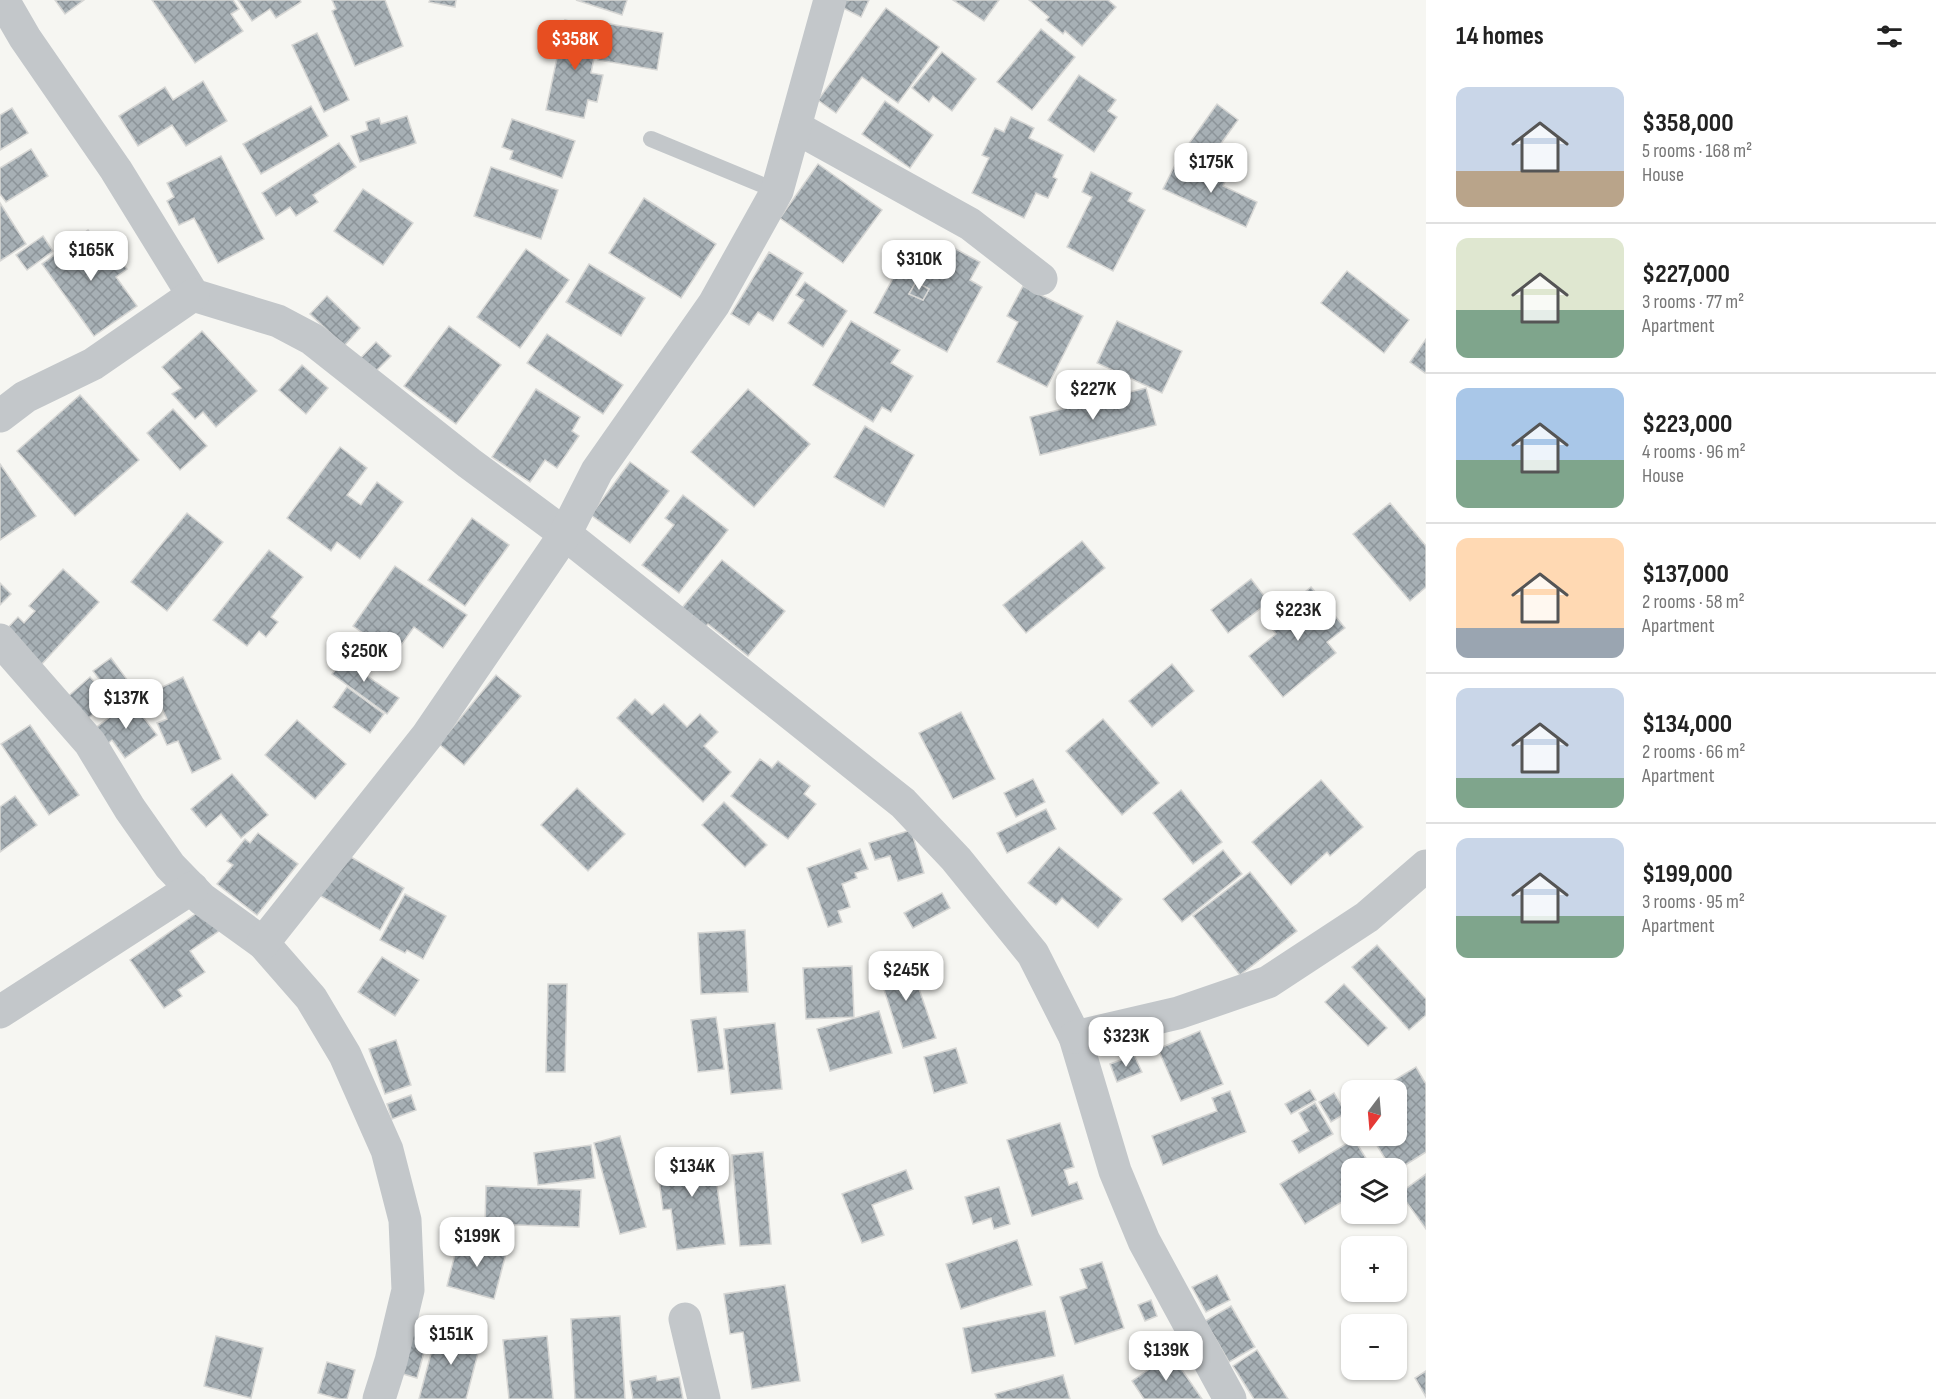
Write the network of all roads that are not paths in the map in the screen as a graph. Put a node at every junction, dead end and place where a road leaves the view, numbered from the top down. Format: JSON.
{"nodes":[{"id":1,"x":3,"y":0,"type":"edge"},
{"id":2,"x":830,"y":0,"type":"edge"},
{"id":3,"x":795,"y":127,"type":"junction"},
{"id":4,"x":651,"y":138,"type":"dead end"},
{"id":5,"x":777,"y":190,"type":"junction"},
{"id":6,"x":1041,"y":279,"type":"dead end"},
{"id":7,"x":193,"y":295,"type":"junction"},
{"id":8,"x":0,"y":416,"type":"edge"},
{"id":9,"x":565,"y":534,"type":"junction"},
{"id":10,"x":0,"y":640,"type":"edge"},
{"id":11,"x":1426,"y":866,"type":"edge"},
{"id":12,"x":192,"y":888,"type":"junction"},
{"id":13,"x":263,"y":943,"type":"junction"},
{"id":14,"x":0,"y":1012,"type":"edge"},
{"id":15,"x":1075,"y":1036,"type":"junction"},
{"id":16,"x":685,"y":1319,"type":"dead end"},
{"id":17,"x":379,"y":1399,"type":"edge"},
{"id":18,"x":704,"y":1399,"type":"edge"},
{"id":19,"x":1230,"y":1399,"type":"edge"}],
"edges":[{"from":1,"to":7,"type":"street"},
{"from":2,"to":3,"type":"street"},
{"from":3,"to":5,"type":"street"},
{"from":3,"to":6,"type":"street"},
{"from":4,"to":5,"type":"lane"},
{"from":5,"to":9,"type":"street"},
{"from":7,"to":8,"type":"street"},
{"from":7,"to":9,"type":"street"},
{"from":9,"to":13,"type":"street"},
{"from":9,"to":15,"type":"street"},
{"from":10,"to":12,"type":"street"},
{"from":11,"to":15,"type":"street"},
{"from":12,"to":13,"type":"street"},
{"from":12,"to":14,"type":"street"},
{"from":13,"to":17,"type":"street"},
{"from":15,"to":19,"type":"street"},
{"from":16,"to":18,"type":"street"}]}
